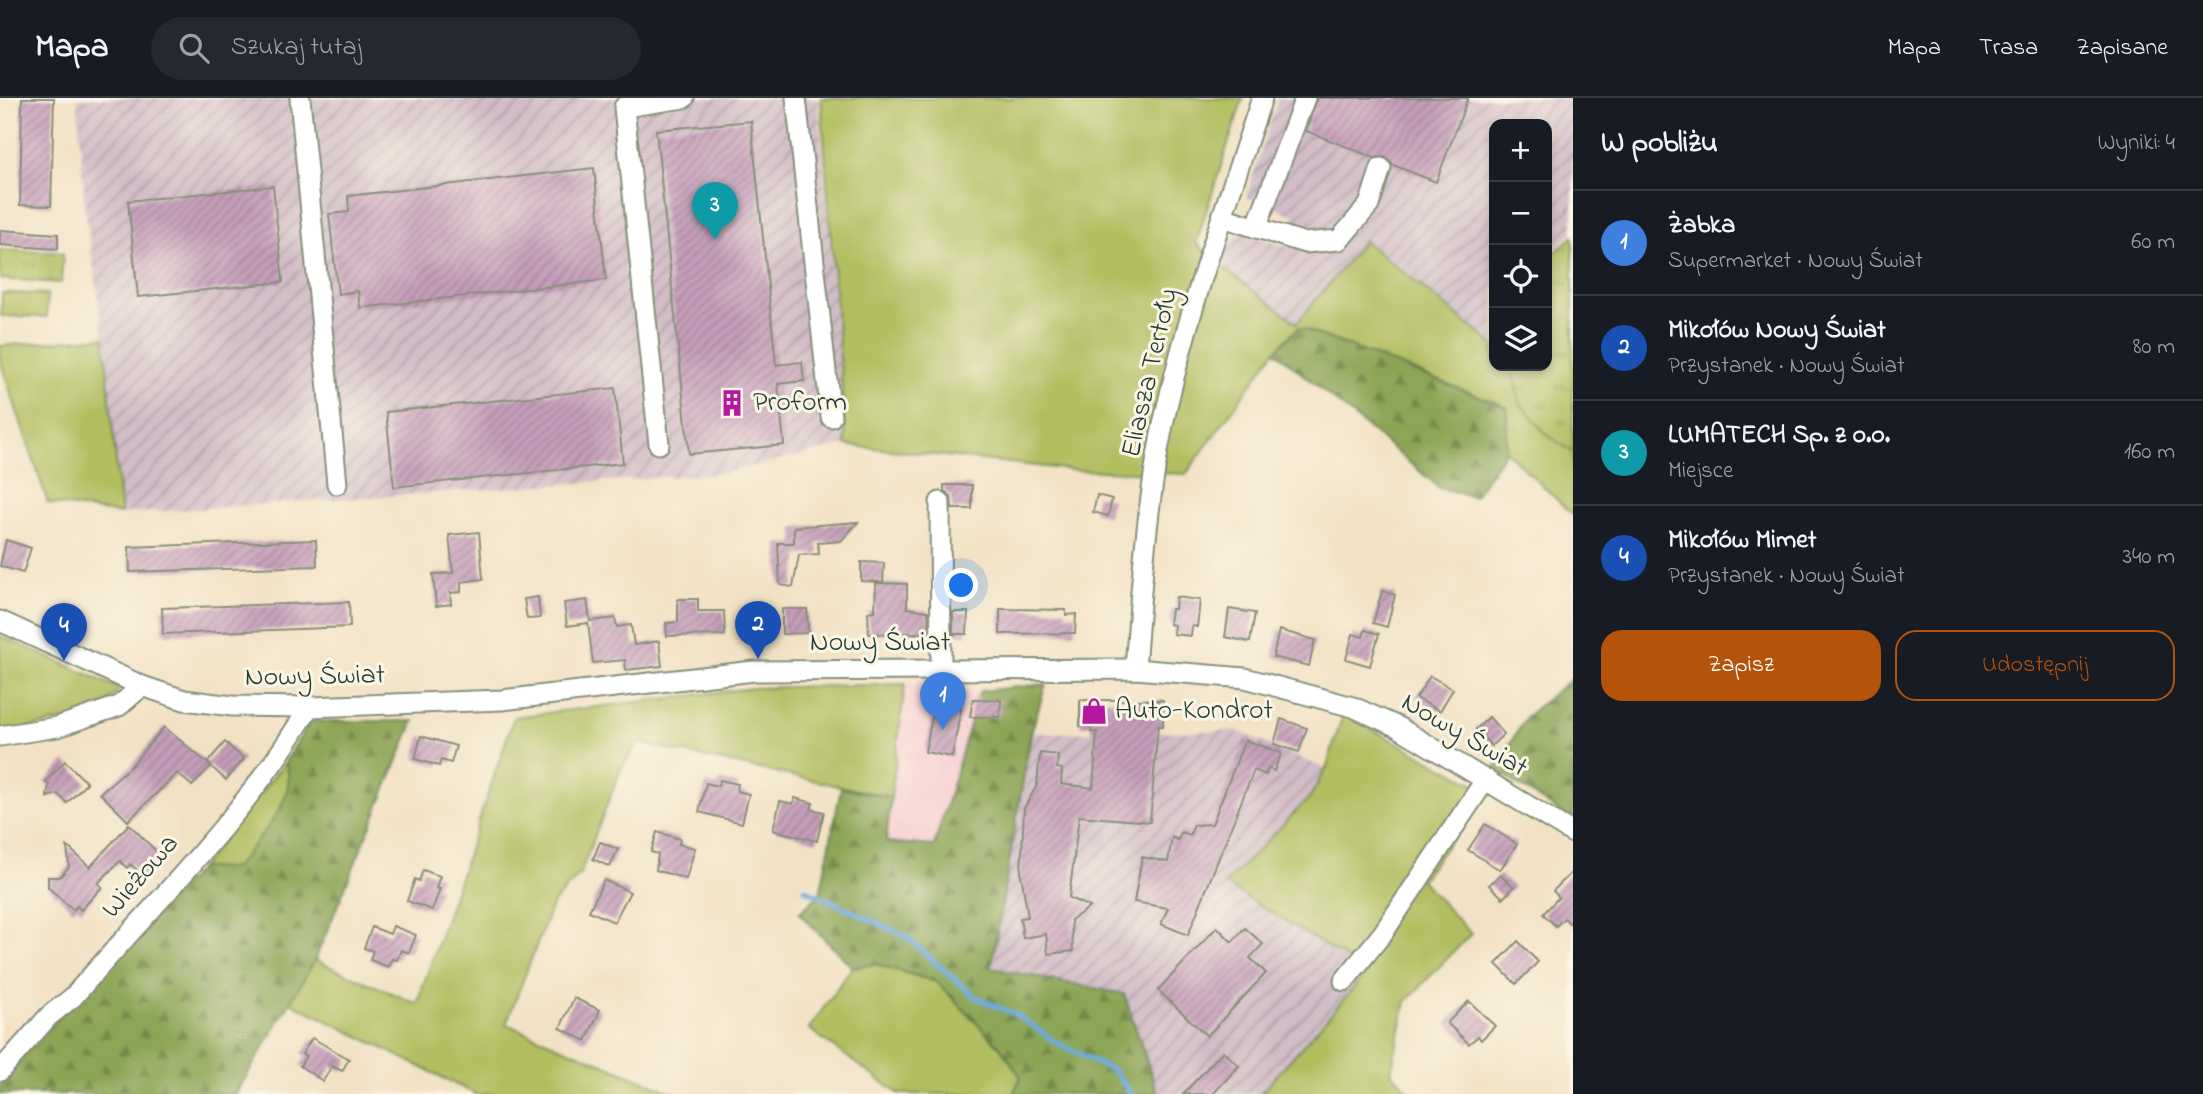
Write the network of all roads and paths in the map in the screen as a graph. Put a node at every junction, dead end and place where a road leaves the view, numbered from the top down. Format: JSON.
{"nodes":[{"id":1,"x":300,"y":98,"type":"edge"},
{"id":2,"x":684,"y":98,"type":"edge"},
{"id":3,"x":796,"y":98,"type":"edge"},
{"id":4,"x":1262,"y":98,"type":"edge"},
{"id":5,"x":1305,"y":98,"type":"edge"},
{"id":6,"x":1381,"y":168,"type":"dead end"},
{"id":7,"x":1222,"y":217,"type":"junction"},
{"id":8,"x":1256,"y":228,"type":"junction"},
{"id":9,"x":831,"y":418,"type":"dead end"},
{"id":10,"x":659,"y":444,"type":"dead end"},
{"id":11,"x":337,"y":484,"type":"dead end"},
{"id":12,"x":940,"y":502,"type":"dead end"},
{"id":13,"x":0,"y":621,"type":"edge"},
{"id":14,"x":941,"y":670,"type":"junction"},
{"id":15,"x":1135,"y":670,"type":"junction"},
{"id":16,"x":142,"y":686,"type":"junction"},
{"id":17,"x":309,"y":707,"type":"junction"},
{"id":18,"x":0,"y":736,"type":"edge"},
{"id":19,"x":1486,"y":779,"type":"junction"},
{"id":20,"x":1573,"y":833,"type":"edge"},
{"id":21,"x":1345,"y":981,"type":"dead end"},
{"id":22,"x":0,"y":1071,"type":"edge"}],
"edges":[{"from":1,"to":11,"type":"street"},
{"from":2,"to":10,"type":"street"},
{"from":3,"to":9,"type":"street"},
{"from":4,"to":7,"type":"street","name":"Eliasza Tertoły"},
{"from":5,"to":8,"type":"street"},
{"from":6,"to":8,"type":"street"},
{"from":7,"to":8,"type":"street"},
{"from":7,"to":15,"type":"street","name":"Eliasza Tertoły"},
{"from":12,"to":14,"type":"street"},
{"from":13,"to":16,"type":"street","name":"Nowy Świat"},
{"from":14,"to":15,"type":"street","name":"Nowy Świat"},
{"from":14,"to":17,"type":"street","name":"Nowy Świat"},
{"from":15,"to":19,"type":"street","name":"Nowy Świat"},
{"from":16,"to":17,"type":"street","name":"Nowy Świat"},
{"from":16,"to":18,"type":"street"},
{"from":17,"to":22,"type":"street","name":"Wieżowa"},
{"from":19,"to":20,"type":"street","name":"Nowy Świat"},
{"from":19,"to":21,"type":"street"}]}
